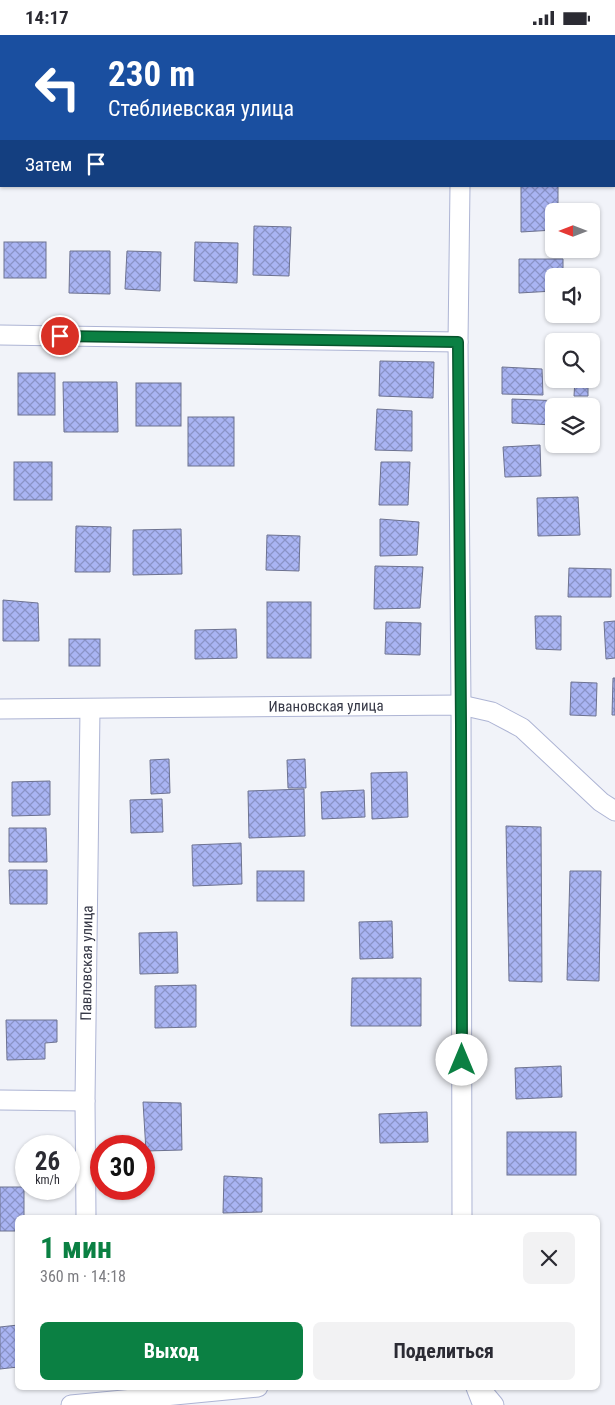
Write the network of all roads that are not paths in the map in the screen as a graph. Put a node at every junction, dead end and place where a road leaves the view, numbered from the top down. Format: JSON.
{"nodes":[{"id":1,"x":460,"y":187,"type":"edge"},
{"id":2,"x":0,"y":335,"type":"edge"},
{"id":3,"x":458,"y":342,"type":"junction"},
{"id":4,"x":461,"y":705,"type":"junction"},
{"id":5,"x":0,"y":709,"type":"edge"},
{"id":6,"x":90,"y":709,"type":"junction"},
{"id":7,"x":615,"y":811,"type":"edge"},
{"id":8,"x":0,"y":1100,"type":"edge"},
{"id":9,"x":85,"y":1101,"type":"junction"},
{"id":10,"x":86,"y":1215,"type":"edge"},
{"id":11,"x":462,"y":1215,"type":"edge"},
{"id":12,"x":214,"y":1390,"type":"edge"},
{"id":13,"x":472,"y":1390,"type":"edge"},
{"id":14,"x":482,"y":1390,"type":"edge"},
{"id":15,"x":82,"y":1399,"type":"edge"},
{"id":16,"x":478,"y":1405,"type":"edge"},
{"id":17,"x":494,"y":1405,"type":"edge"}],
"edges":[{"from":1,"to":3,"type":"street"},
{"from":2,"to":3,"type":"street"},
{"from":3,"to":4,"type":"street"},
{"from":4,"to":6,"type":"street","name":"Ивановская улица"},
{"from":4,"to":7,"type":"street","name":"Ивановская улица"},
{"from":4,"to":11,"type":"street"},
{"from":5,"to":6,"type":"street","name":"Ивановская улица"},
{"from":6,"to":9,"type":"street","name":"Павловская улица"},
{"from":8,"to":9,"type":"street"},
{"from":9,"to":10,"type":"street","name":"Павловская улица"},
{"from":12,"to":15,"type":"street"},
{"from":13,"to":16,"type":"lane"},
{"from":14,"to":17,"type":"street"}]}
